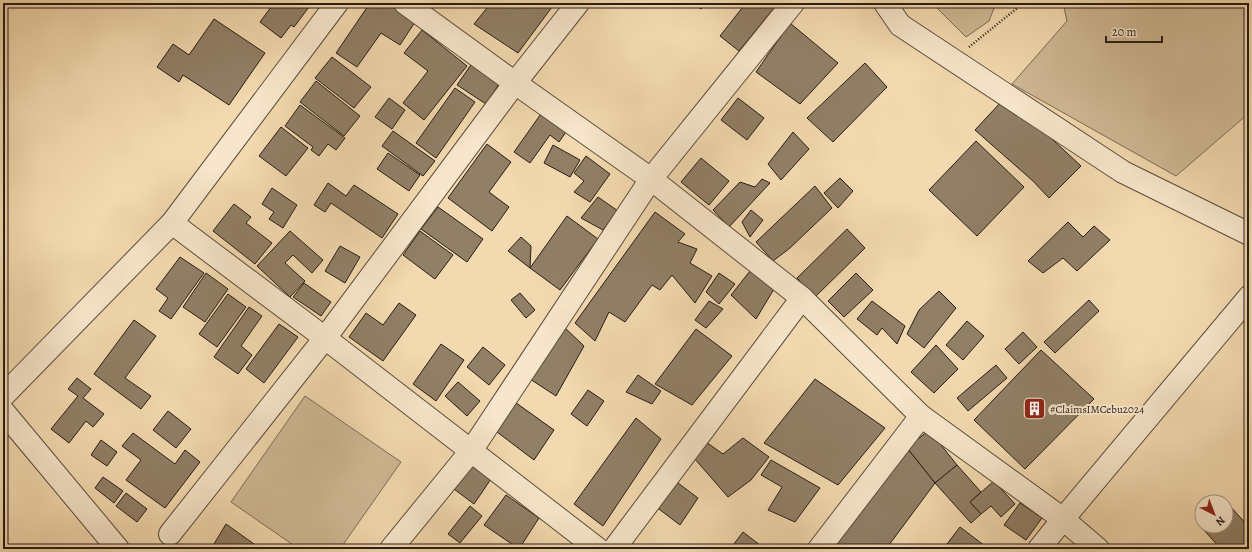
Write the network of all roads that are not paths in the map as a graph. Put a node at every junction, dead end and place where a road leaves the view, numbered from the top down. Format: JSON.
{"nodes":[{"id":1,"x":337,"y":3,"type":"edge"},
{"id":2,"x":405,"y":3,"type":"edge"},
{"id":3,"x":578,"y":3,"type":"edge"},
{"id":4,"x":793,"y":3,"type":"edge"},
{"id":5,"x":885,"y":3,"type":"edge"},
{"id":6,"x":515,"y":83,"type":"junction"},
{"id":7,"x":651,"y":179,"type":"junction"},
{"id":8,"x":172,"y":223,"type":"junction"},
{"id":9,"x":1249,"y":234,"type":"edge"},
{"id":10,"x":1249,"y":297,"type":"edge"},
{"id":11,"x":802,"y":298,"type":"junction"},
{"id":12,"x":325,"y":338,"type":"junction"},
{"id":13,"x":3,"y":396,"type":"edge"},
{"id":14,"x":3,"y":411,"type":"edge"},
{"id":15,"x":921,"y":416,"type":"junction"},
{"id":16,"x":471,"y":451,"type":"junction"},
{"id":17,"x":1063,"y":519,"type":"junction"},
{"id":18,"x":170,"y":534,"type":"dead end"},
{"id":19,"x":118,"y":549,"type":"edge"},
{"id":20,"x":391,"y":549,"type":"edge"},
{"id":21,"x":598,"y":549,"type":"edge"},
{"id":22,"x":614,"y":549,"type":"edge"},
{"id":23,"x":819,"y":549,"type":"edge"},
{"id":24,"x":1039,"y":549,"type":"edge"},
{"id":25,"x":1098,"y":549,"type":"edge"}],
"edges":[{"from":1,"to":8,"type":"street"},
{"from":2,"to":6,"type":"street"},
{"from":3,"to":6,"type":"street"},
{"from":4,"to":7,"type":"street"},
{"from":5,"to":9,"type":"street"},
{"from":6,"to":7,"type":"street"},
{"from":6,"to":12,"type":"street"},
{"from":7,"to":11,"type":"street"},
{"from":7,"to":16,"type":"street"},
{"from":8,"to":12,"type":"street"},
{"from":8,"to":13,"type":"street"},
{"from":10,"to":17,"type":"street"},
{"from":11,"to":15,"type":"street"},
{"from":11,"to":22,"type":"street"},
{"from":12,"to":16,"type":"street"},
{"from":12,"to":18,"type":"street"},
{"from":14,"to":19,"type":"street"},
{"from":15,"to":17,"type":"street"},
{"from":15,"to":23,"type":"street"},
{"from":16,"to":20,"type":"street"},
{"from":16,"to":21,"type":"street"},
{"from":17,"to":24,"type":"street"},
{"from":17,"to":25,"type":"street"}]}
